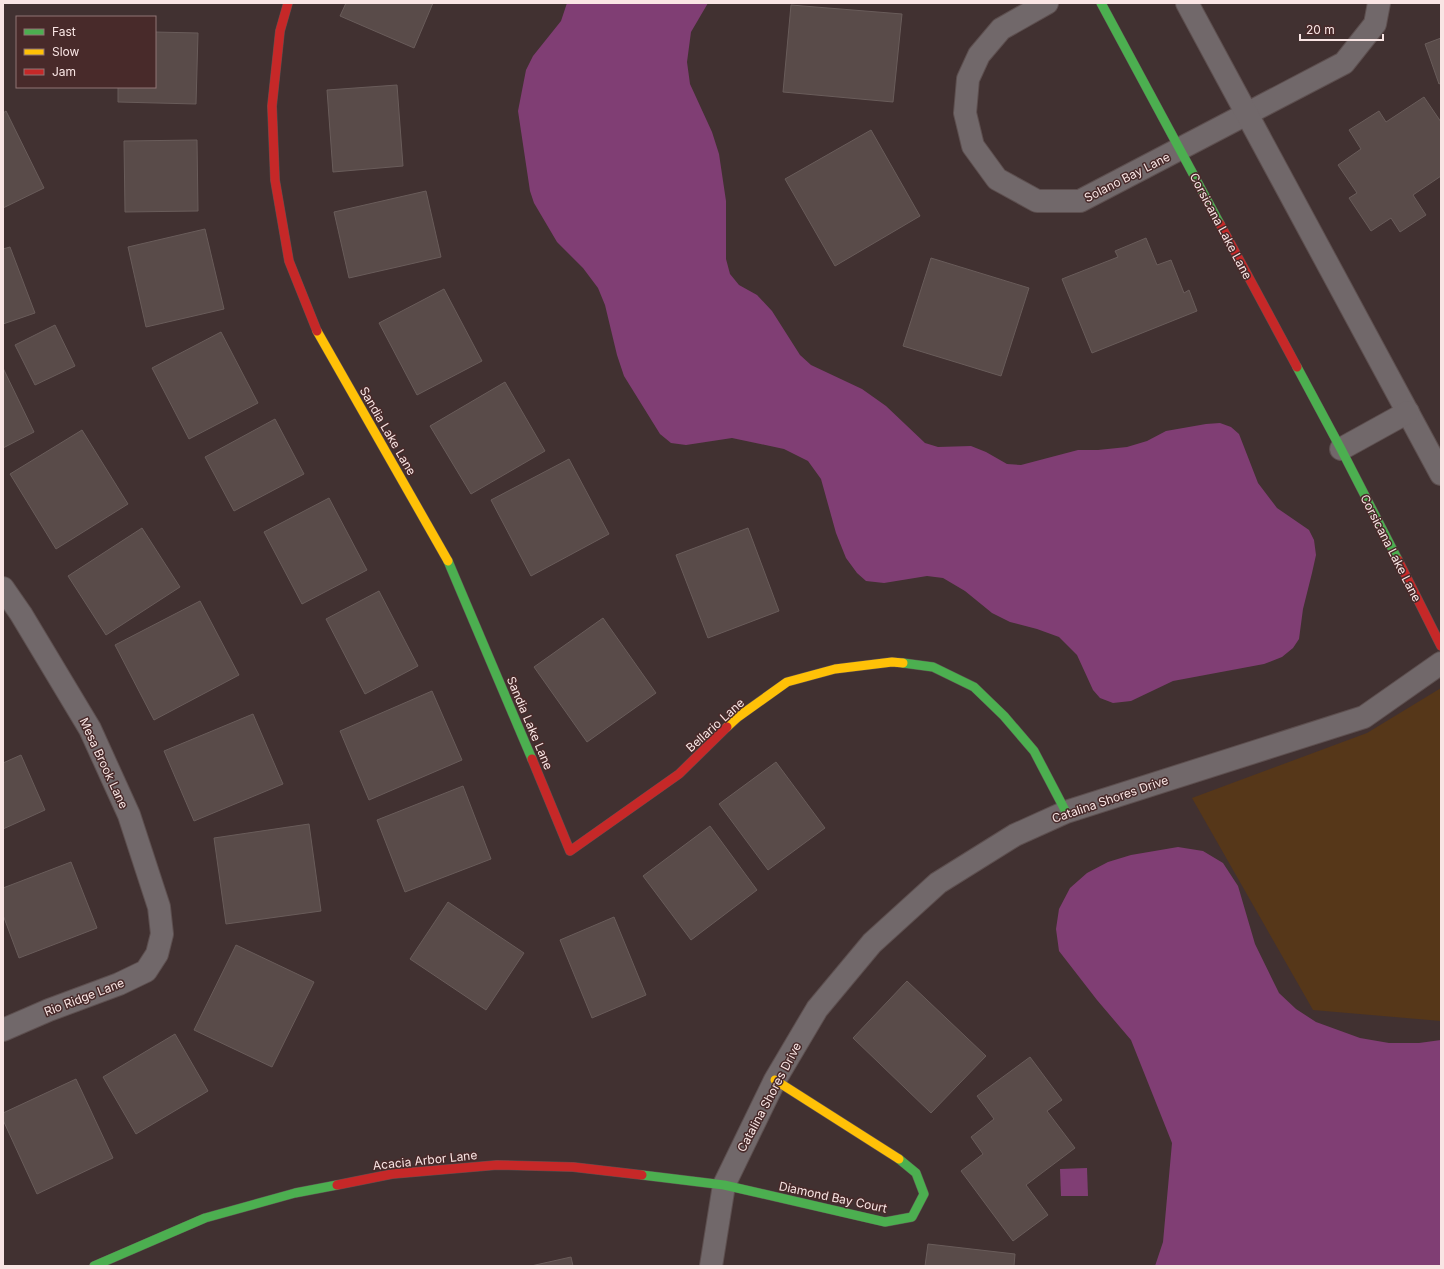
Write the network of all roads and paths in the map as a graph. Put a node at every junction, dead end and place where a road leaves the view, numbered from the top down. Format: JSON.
{"nodes":[{"id":1,"x":288,"y":3,"type":"edge"},
{"id":2,"x":1047,"y":3,"type":"edge"},
{"id":3,"x":1101,"y":3,"type":"edge"},
{"id":4,"x":1187,"y":3,"type":"edge"},
{"id":5,"x":1379,"y":3,"type":"edge"},
{"id":6,"x":1247,"y":113,"type":"junction"},
{"id":7,"x":1180,"y":150,"type":"junction"},
{"id":8,"x":1408,"y":412,"type":"junction"},
{"id":9,"x":1341,"y":449,"type":"junction"},
{"id":10,"x":1441,"y":474,"type":"edge"},
{"id":11,"x":3,"y":588,"type":"edge"},
{"id":12,"x":1441,"y":646,"type":"edge"},
{"id":13,"x":1441,"y":663,"type":"edge"},
{"id":14,"x":1066,"y":812,"type":"junction"},
{"id":15,"x":570,"y":851,"type":"joint"},
{"id":16,"x":157,"y":954,"type":"joint"},
{"id":17,"x":3,"y":1030,"type":"edge"},
{"id":18,"x":775,"y":1080,"type":"junction"},
{"id":19,"x":724,"y":1185,"type":"junction"},
{"id":20,"x":94,"y":1266,"type":"edge"},
{"id":21,"x":711,"y":1266,"type":"edge"}],
"edges":[{"from":1,"to":15,"type":"street","name":"Sandia Lake Lane"},
{"from":2,"to":7,"type":"street","name":"Solano Bay Lane"},
{"from":3,"to":7,"type":"street","name":"Corsicana Lake Lane"},
{"from":4,"to":6,"type":"street"},
{"from":5,"to":6,"type":"street","name":"Solano Bay Lane"},
{"from":6,"to":7,"type":"street","name":"Solano Bay Lane"},
{"from":6,"to":8,"type":"street"},
{"from":7,"to":9,"type":"street","name":"Corsicana Lake Lane"},
{"from":8,"to":9,"type":"street"},
{"from":8,"to":10,"type":"street"},
{"from":9,"to":12,"type":"street","name":"Corsicana Lake Lane"},
{"from":11,"to":16,"type":"street","name":"Mesa Brook Lane"},
{"from":13,"to":14,"type":"street","name":"Catalina Shores Drive"},
{"from":14,"to":15,"type":"street","name":"Bellario Lane"},
{"from":14,"to":18,"type":"street","name":"Catalina Shores Drive"},
{"from":16,"to":17,"type":"street","name":"Rio Ridge Lane"},
{"from":18,"to":19,"type":"street","name":"Catalina Shores Drive"},
{"from":18,"to":19,"type":"street","name":"Diamond Bay Court"},
{"from":19,"to":20,"type":"street","name":"Acacia Arbor Lane"},
{"from":19,"to":21,"type":"street","name":"Catalina Shores Drive"}]}
